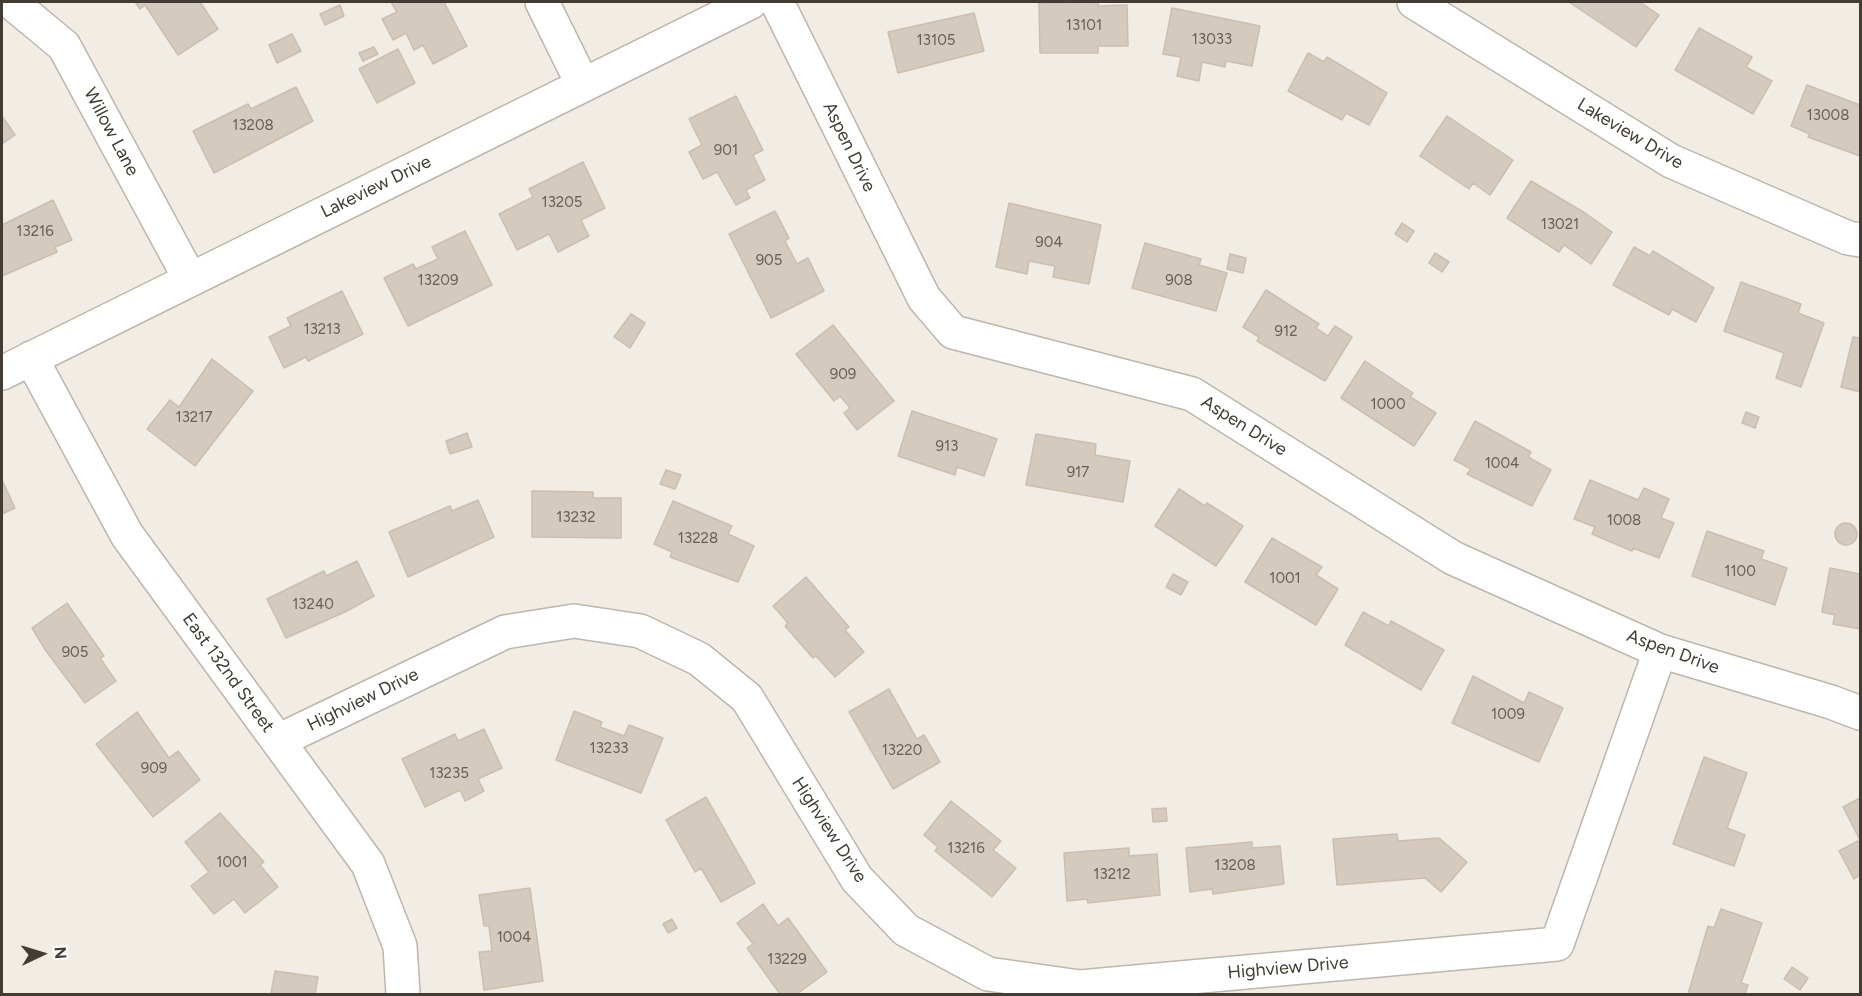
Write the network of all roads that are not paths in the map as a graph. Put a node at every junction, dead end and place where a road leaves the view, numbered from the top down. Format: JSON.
{"nodes":[{"id":1,"x":11,"y":2,"type":"edge"},
{"id":2,"x":542,"y":2,"type":"edge"},
{"id":3,"x":751,"y":2,"type":"edge"},
{"id":4,"x":777,"y":2,"type":"edge"},
{"id":5,"x":1414,"y":2,"type":"edge"},
{"id":6,"x":583,"y":85,"type":"junction"},
{"id":7,"x":1860,"y":240,"type":"edge"},
{"id":8,"x":190,"y":279,"type":"junction"},
{"id":9,"x":31,"y":358,"type":"junction"},
{"id":10,"x":2,"y":373,"type":"edge"},
{"id":11,"x":1660,"y":651,"type":"junction"},
{"id":12,"x":1860,"y":713,"type":"edge"},
{"id":13,"x":278,"y":741,"type":"junction"},
{"id":14,"x":403,"y":994,"type":"edge"}],
"edges":[{"from":1,"to":8,"type":"street","name":"Willow Lane"},
{"from":2,"to":6,"type":"street"},
{"from":3,"to":6,"type":"street","name":"Lakeview Drive"},
{"from":4,"to":11,"type":"street","name":"Aspen Drive"},
{"from":5,"to":7,"type":"street","name":"Lakeview Drive"},
{"from":6,"to":8,"type":"street","name":"Lakeview Drive"},
{"from":8,"to":9,"type":"street","name":"Lakeview Drive"},
{"from":9,"to":10,"type":"street","name":"Lakeview Drive"},
{"from":9,"to":13,"type":"street","name":"East 132nd Street"},
{"from":11,"to":12,"type":"street","name":"Aspen Drive"},
{"from":11,"to":13,"type":"street","name":"Highview Drive"},
{"from":13,"to":14,"type":"street","name":"East 132nd Street"}]}
